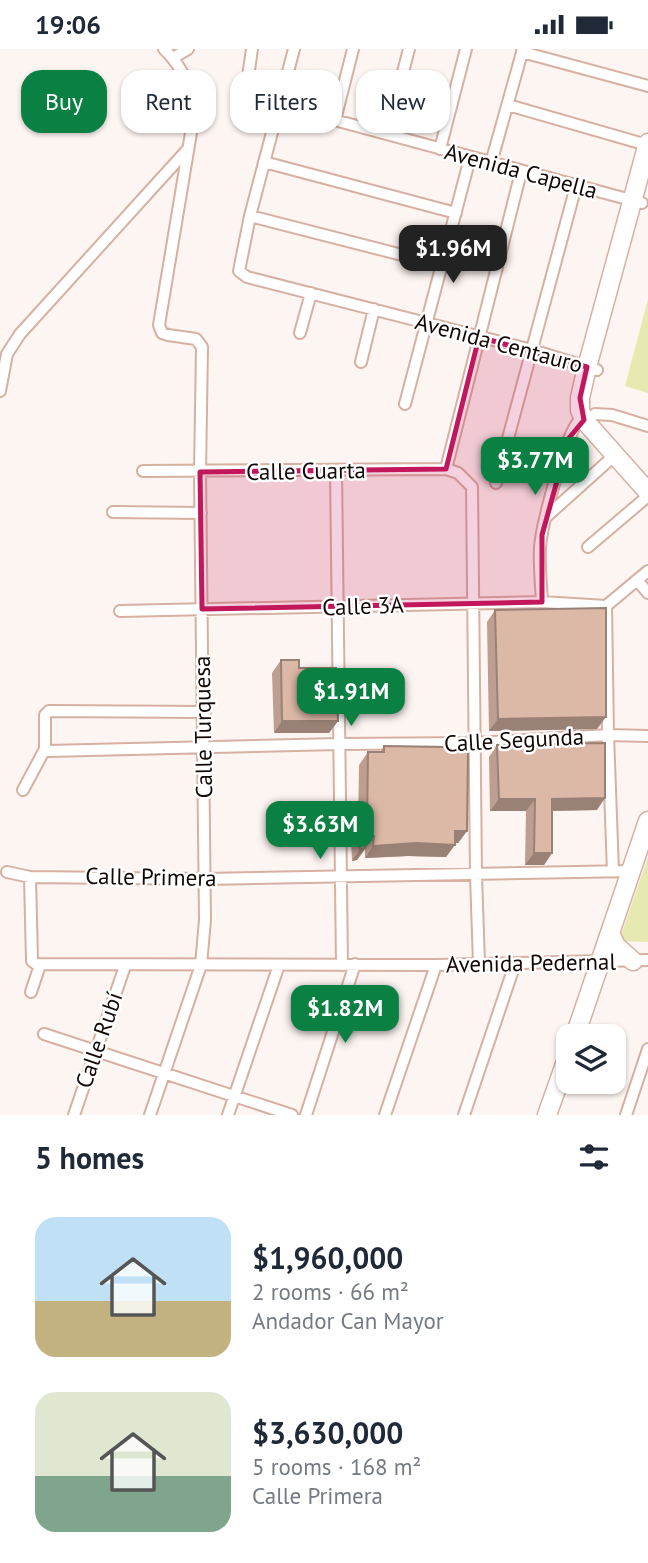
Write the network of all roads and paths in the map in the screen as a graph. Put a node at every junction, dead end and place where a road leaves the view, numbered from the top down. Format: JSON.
{"nodes":[{"id":1,"x":164,"y":49,"type":"edge"},
{"id":2,"x":188,"y":49,"type":"edge"},
{"id":3,"x":252,"y":49,"type":"edge"},
{"id":4,"x":294,"y":49,"type":"edge"},
{"id":5,"x":353,"y":49,"type":"edge"},
{"id":6,"x":410,"y":49,"type":"edge"},
{"id":7,"x":466,"y":49,"type":"edge"},
{"id":8,"x":522,"y":51,"type":"edge"},
{"id":9,"x":173,"y":58,"type":"junction"},
{"id":10,"x":249,"y":70,"type":"edge"},
{"id":11,"x":288,"y":70,"type":"edge"},
{"id":12,"x":648,"y":86,"type":"edge"},
{"id":13,"x":342,"y":92,"type":"edge"},
{"id":14,"x":508,"y":105,"type":"junction"},
{"id":15,"x":342,"y":122,"type":"edge"},
{"id":16,"x":272,"y":133,"type":"edge"},
{"id":17,"x":387,"y":134,"type":"junction"},
{"id":18,"x":648,"y":144,"type":"edge"},
{"id":19,"x":440,"y":149,"type":"junction"},
{"id":20,"x":187,"y":150,"type":"junction"},
{"id":21,"x":470,"y":157,"type":"junction"},
{"id":22,"x":264,"y":162,"type":"junction"},
{"id":23,"x":491,"y":163,"type":"junction"},
{"id":24,"x":522,"y":172,"type":"junction"},
{"id":25,"x":648,"y":179,"type":"edge"},
{"id":26,"x":576,"y":186,"type":"junction"},
{"id":27,"x":637,"y":202,"type":"junction"},
{"id":28,"x":456,"y":213,"type":"junction"},
{"id":29,"x":250,"y":216,"type":"junction"},
{"id":30,"x":441,"y":265,"type":"junction"},
{"id":31,"x":311,"y":293,"type":"junction"},
{"id":32,"x":374,"y":309,"type":"junction"},
{"id":33,"x":427,"y":323,"type":"junction"},
{"id":34,"x":300,"y":333,"type":"dead end"},
{"id":35,"x":479,"y":337,"type":"junction"},
{"id":36,"x":532,"y":351,"type":"junction"},
{"id":37,"x":361,"y":362,"type":"dead end"},
{"id":38,"x":592,"y":368,"type":"junction"},
{"id":39,"x":0,"y":391,"type":"edge"},
{"id":40,"x":405,"y":404,"type":"dead end"},
{"id":41,"x":589,"y":417,"type":"junction"},
{"id":42,"x":648,"y":426,"type":"edge"},
{"id":43,"x":615,"y":455,"type":"junction"},
{"id":44,"x":446,"y":469,"type":"junction"},
{"id":45,"x":143,"y":471,"type":"dead end"},
{"id":46,"x":336,"y":471,"type":"junction"},
{"id":47,"x":200,"y":472,"type":"junction"},
{"id":48,"x":648,"y":474,"type":"edge"},
{"id":49,"x":496,"y":483,"type":"dead end"},
{"id":50,"x":648,"y":494,"type":"edge"},
{"id":51,"x":113,"y":512,"type":"dead end"},
{"id":52,"x":201,"y":513,"type":"junction"},
{"id":53,"x":545,"y":518,"type":"junction"},
{"id":54,"x":588,"y":547,"type":"dead end"},
{"id":55,"x":648,"y":571,"type":"edge"},
{"id":56,"x":637,"y":580,"type":"junction"},
{"id":57,"x":648,"y":593,"type":"edge"},
{"id":58,"x":542,"y":602,"type":"junction"},
{"id":59,"x":474,"y":603,"type":"junction"},
{"id":60,"x":606,"y":606,"type":"junction"},
{"id":61,"x":337,"y":607,"type":"junction"},
{"id":62,"x":202,"y":609,"type":"junction"},
{"id":63,"x":120,"y":611,"type":"dead end"},
{"id":64,"x":205,"y":712,"type":"junction"},
{"id":65,"x":608,"y":735,"type":"junction"},
{"id":66,"x":648,"y":736,"type":"edge"},
{"id":67,"x":475,"y":743,"type":"junction"},
{"id":68,"x":339,"y":744,"type":"junction"},
{"id":69,"x":45,"y":748,"type":"junction"},
{"id":70,"x":204,"y":749,"type":"junction"},
{"id":71,"x":23,"y":790,"type":"dead end"},
{"id":72,"x":648,"y":821,"type":"edge"},
{"id":73,"x":8,"y":872,"type":"dead end"},
{"id":74,"x":622,"y":872,"type":"junction"},
{"id":75,"x":475,"y":875,"type":"junction"},
{"id":76,"x":341,"y":876,"type":"junction"},
{"id":77,"x":30,"y":877,"type":"junction"},
{"id":78,"x":205,"y":879,"type":"junction"},
{"id":79,"x":610,"y":933,"type":"junction"},
{"id":80,"x":640,"y":960,"type":"edge"},
{"id":81,"x":600,"y":962,"type":"junction"},
{"id":82,"x":355,"y":964,"type":"junction"},
{"id":83,"x":479,"y":964,"type":"junction"},
{"id":84,"x":515,"y":964,"type":"junction"},
{"id":85,"x":38,"y":965,"type":"junction"},
{"id":86,"x":201,"y":965,"type":"junction"},
{"id":87,"x":279,"y":965,"type":"junction"},
{"id":88,"x":342,"y":965,"type":"junction"},
{"id":89,"x":436,"y":965,"type":"junction"},
{"id":90,"x":125,"y":966,"type":"junction"},
{"id":91,"x":31,"y":992,"type":"dead end"},
{"id":92,"x":579,"y":1024,"type":"edge"},
{"id":93,"x":44,"y":1034,"type":"dead end"},
{"id":94,"x":648,"y":1049,"type":"edge"},
{"id":95,"x":95,"y":1051,"type":"junction"},
{"id":96,"x":164,"y":1073,"type":"junction"},
{"id":97,"x":556,"y":1090,"type":"edge"},
{"id":98,"x":234,"y":1096,"type":"junction"},
{"id":99,"x":74,"y":1115,"type":"edge"},
{"id":100,"x":150,"y":1115,"type":"edge"},
{"id":101,"x":228,"y":1115,"type":"edge"},
{"id":102,"x":292,"y":1115,"type":"edge"},
{"id":103,"x":306,"y":1115,"type":"edge"},
{"id":104,"x":385,"y":1115,"type":"edge"},
{"id":105,"x":464,"y":1115,"type":"edge"},
{"id":106,"x":547,"y":1115,"type":"edge"},
{"id":107,"x":626,"y":1115,"type":"edge"}],
"edges":[{"from":1,"to":9,"type":"street"},
{"from":2,"to":9,"type":"street"},
{"from":3,"to":10,"type":"street"},
{"from":4,"to":11,"type":"street"},
{"from":5,"to":13,"type":"street"},
{"from":6,"to":17,"type":"street"},
{"from":7,"to":19,"type":"street"},
{"from":8,"to":12,"type":"street"},
{"from":8,"to":14,"type":"street"},
{"from":9,"to":20,"type":"street"},
{"from":14,"to":18,"type":"street"},
{"from":14,"to":23,"type":"street"},
{"from":15,"to":17,"type":"street","name":"Avenida Capella"},
{"from":16,"to":22,"type":"street"},
{"from":17,"to":19,"type":"street","name":"Avenida Capella"},
{"from":18,"to":27,"type":"main road"},
{"from":19,"to":21,"type":"street","name":"Avenida Capella"},
{"from":20,"to":39,"type":"street"},
{"from":20,"to":47,"type":"street","name":"Calle Turquesa"},
{"from":21,"to":23,"type":"street","name":"Avenida Capella"},
{"from":21,"to":28,"type":"street"},
{"from":22,"to":28,"type":"street"},
{"from":22,"to":29,"type":"street"},
{"from":23,"to":24,"type":"street","name":"Avenida Capella"},
{"from":24,"to":26,"type":"street","name":"Avenida Capella"},
{"from":24,"to":35,"type":"street"},
{"from":25,"to":27,"type":"main road"},
{"from":26,"to":27,"type":"street","name":"Avenida Capella"},
{"from":26,"to":36,"type":"street"},
{"from":27,"to":38,"type":"main road"},
{"from":28,"to":30,"type":"street"},
{"from":29,"to":30,"type":"street"},
{"from":29,"to":31,"type":"street","name":"Avenida Centauro"},
{"from":30,"to":33,"type":"street"},
{"from":31,"to":32,"type":"street","name":"Avenida Centauro"},
{"from":31,"to":34,"type":"street"},
{"from":32,"to":33,"type":"street","name":"Avenida Centauro"},
{"from":32,"to":37,"type":"street"},
{"from":33,"to":35,"type":"street","name":"Avenida Centauro"},
{"from":33,"to":40,"type":"street"},
{"from":35,"to":36,"type":"street","name":"Avenida Centauro"},
{"from":35,"to":44,"type":"street"},
{"from":36,"to":38,"type":"street","name":"Avenida Centauro"},
{"from":36,"to":49,"type":"street"},
{"from":38,"to":41,"type":"main road"},
{"from":41,"to":42,"type":"street"},
{"from":41,"to":43,"type":"main road"},
{"from":41,"to":48,"type":"main road"},
{"from":41,"to":53,"type":"street"},
{"from":43,"to":50,"type":"main road"},
{"from":43,"to":53,"type":"street"},
{"from":44,"to":46,"type":"street","name":"Calle Cuarta"},
{"from":44,"to":59,"type":"street","name":"Calle Cuarta"},
{"from":45,"to":47,"type":"street","name":"Calle Cuarta"},
{"from":46,"to":47,"type":"street","name":"Calle Cuarta"},
{"from":46,"to":61,"type":"street"},
{"from":47,"to":52,"type":"street","name":"Calle Turquesa"},
{"from":50,"to":54,"type":"street"},
{"from":51,"to":52,"type":"street"},
{"from":52,"to":62,"type":"street","name":"Calle Turquesa"},
{"from":53,"to":58,"type":"street"},
{"from":55,"to":56,"type":"street"},
{"from":56,"to":57,"type":"street"},
{"from":56,"to":60,"type":"street"},
{"from":58,"to":59,"type":"street","name":"Calle 3A"},
{"from":58,"to":60,"type":"street","name":"Calle 3A"},
{"from":59,"to":61,"type":"street","name":"Calle 3A"},
{"from":59,"to":67,"type":"street"},
{"from":60,"to":65,"type":"street"},
{"from":61,"to":62,"type":"street","name":"Calle 3A"},
{"from":61,"to":68,"type":"street"},
{"from":62,"to":63,"type":"street","name":"Calle 3A"},
{"from":62,"to":64,"type":"street","name":"Calle Turquesa"},
{"from":64,"to":69,"type":"street"},
{"from":64,"to":70,"type":"street","name":"Calle Turquesa"},
{"from":65,"to":66,"type":"street","name":"Calle Segunda"},
{"from":65,"to":67,"type":"street","name":"Calle Segunda"},
{"from":65,"to":74,"type":"street"},
{"from":67,"to":68,"type":"street","name":"Calle Segunda"},
{"from":67,"to":75,"type":"street"},
{"from":68,"to":70,"type":"street","name":"Calle Segunda"},
{"from":68,"to":76,"type":"street"},
{"from":69,"to":70,"type":"street","name":"Calle Segunda"},
{"from":69,"to":71,"type":"street"},
{"from":70,"to":78,"type":"street","name":"Calle Turquesa"},
{"from":72,"to":74,"type":"main road"},
{"from":73,"to":77,"type":"street","name":"Calle Primera"},
{"from":74,"to":75,"type":"street","name":"Calle Primera"},
{"from":74,"to":79,"type":"main road"},
{"from":75,"to":76,"type":"street","name":"Calle Primera"},
{"from":75,"to":83,"type":"street"},
{"from":76,"to":78,"type":"street","name":"Calle Primera"},
{"from":76,"to":88,"type":"street"},
{"from":77,"to":78,"type":"street","name":"Calle Primera"},
{"from":77,"to":85,"type":"street"},
{"from":78,"to":86,"type":"street","name":"Calle Turquesa"},
{"from":79,"to":80,"type":"main road"},
{"from":79,"to":81,"type":"main road"},
{"from":80,"to":81,"type":"street","name":"Avenida Pedernal"},
{"from":81,"to":84,"type":"street","name":"Avenida Pedernal"},
{"from":81,"to":92,"type":"main road"},
{"from":82,"to":88,"type":"street","name":"Avenida Pedernal"},
{"from":82,"to":89,"type":"street","name":"Avenida Pedernal"},
{"from":82,"to":103,"type":"street"},
{"from":83,"to":84,"type":"street","name":"Avenida Pedernal"},
{"from":83,"to":89,"type":"street","name":"Avenida Pedernal"},
{"from":84,"to":105,"type":"street"},
{"from":85,"to":90,"type":"street","name":"Avenida Pedernal"},
{"from":85,"to":91,"type":"street"},
{"from":86,"to":87,"type":"street","name":"Avenida Pedernal"},
{"from":86,"to":90,"type":"street","name":"Avenida Pedernal"},
{"from":86,"to":96,"type":"street","name":"Calle Turquesa"},
{"from":87,"to":88,"type":"street","name":"Avenida Pedernal"},
{"from":87,"to":98,"type":"street"},
{"from":89,"to":104,"type":"street"},
{"from":90,"to":95,"type":"street","name":"Calle Rubí"},
{"from":93,"to":95,"type":"street"},
{"from":94,"to":107,"type":"street"},
{"from":95,"to":96,"type":"street"},
{"from":95,"to":99,"type":"street","name":"Calle Rubí"},
{"from":96,"to":98,"type":"street"},
{"from":96,"to":100,"type":"street","name":"Calle Turquesa"},
{"from":97,"to":106,"type":"main road"},
{"from":98,"to":101,"type":"street"},
{"from":98,"to":102,"type":"street"}]}
